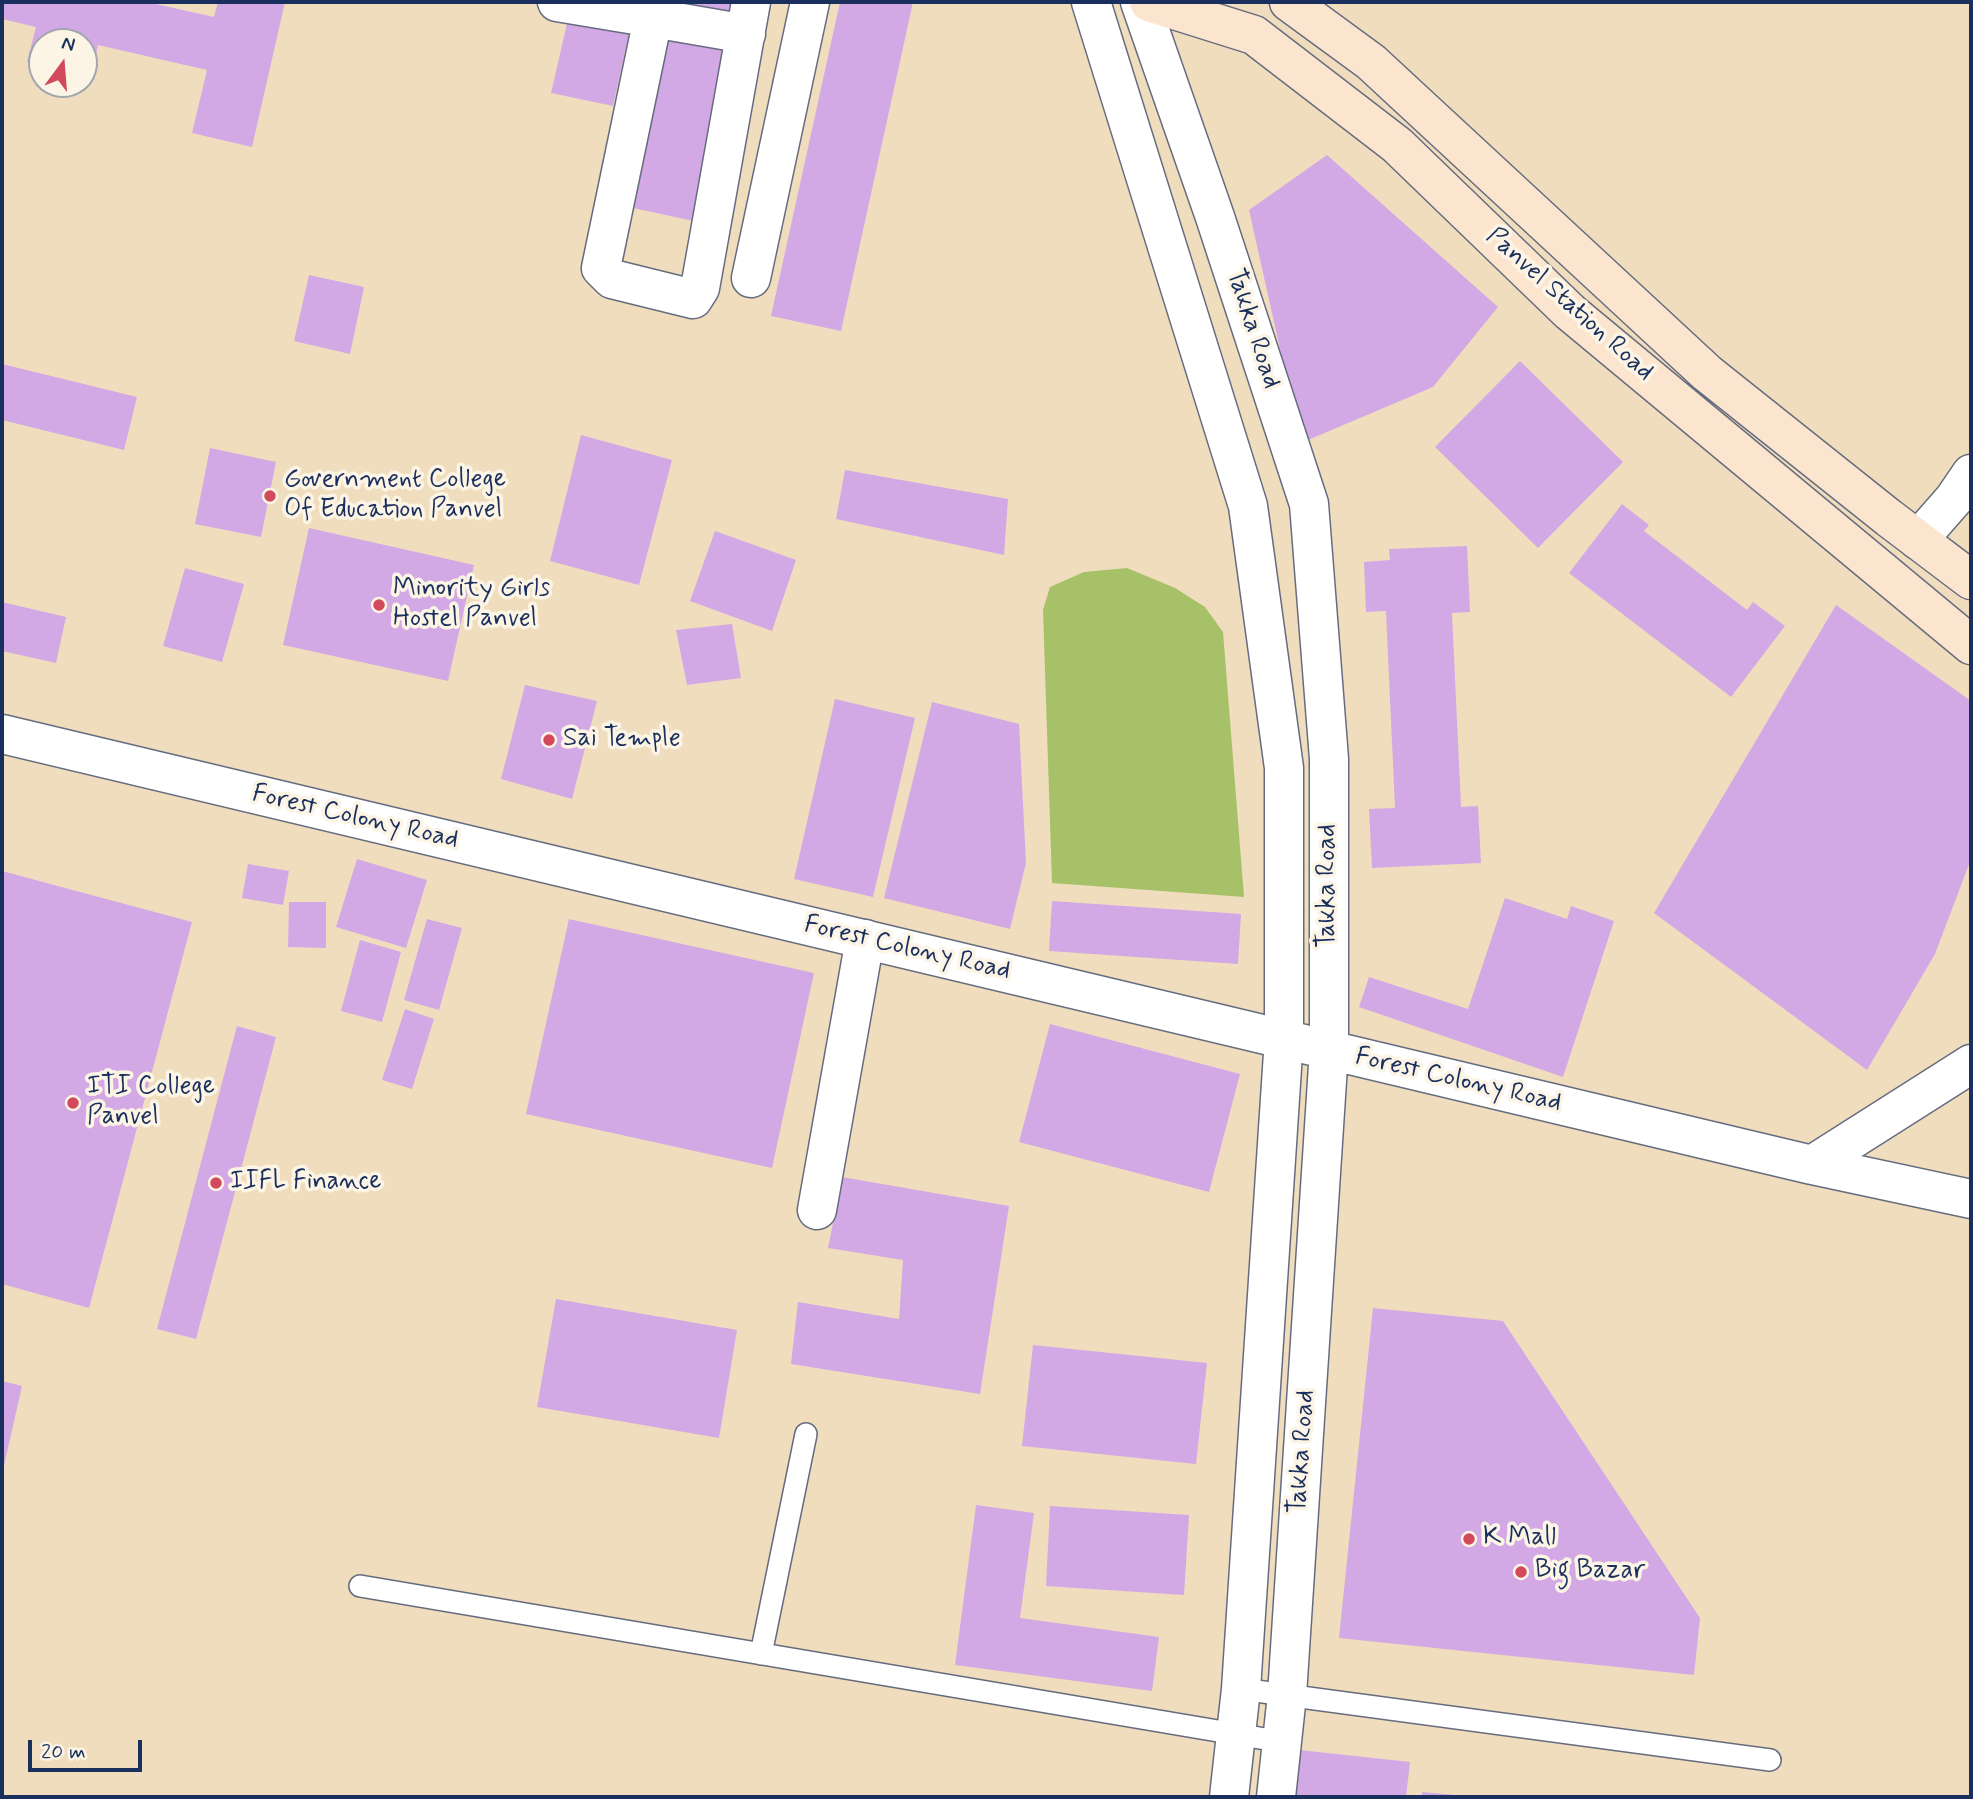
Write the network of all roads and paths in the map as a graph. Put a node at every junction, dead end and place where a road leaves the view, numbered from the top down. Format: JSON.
{"nodes":[{"id":1,"x":557,"y":2,"type":"edge"},
{"id":2,"x":810,"y":2,"type":"edge"},
{"id":3,"x":1091,"y":2,"type":"edge"},
{"id":4,"x":1140,"y":2,"type":"edge"},
{"id":5,"x":1149,"y":2,"type":"edge"},
{"id":6,"x":1289,"y":2,"type":"edge"},
{"id":7,"x":654,"y":13,"type":"junction"},
{"id":8,"x":748,"y":18,"type":"edge"},
{"id":9,"x":751,"y":278,"type":"dead end"},
{"id":10,"x":1971,"y":474,"type":"edge"},
{"id":11,"x":1918,"y":540,"type":"junction"},
{"id":12,"x":1971,"y":580,"type":"edge"},
{"id":13,"x":1971,"y":645,"type":"edge"},
{"id":14,"x":2,"y":734,"type":"edge"},
{"id":15,"x":865,"y":939,"type":"junction"},
{"id":16,"x":1284,"y":1038,"type":"junction"},
{"id":17,"x":1329,"y":1050,"type":"junction"},
{"id":18,"x":1971,"y":1064,"type":"edge"},
{"id":19,"x":1812,"y":1165,"type":"junction"},
{"id":20,"x":1971,"y":1199,"type":"edge"},
{"id":21,"x":817,"y":1210,"type":"dead end"},
{"id":22,"x":806,"y":1434,"type":"dead end"},
{"id":23,"x":360,"y":1586,"type":"dead end"},
{"id":24,"x":761,"y":1654,"type":"junction"},
{"id":25,"x":1241,"y":1689,"type":"junction"},
{"id":26,"x":1287,"y":1695,"type":"junction"},
{"id":27,"x":1237,"y":1734,"type":"junction"},
{"id":28,"x":1283,"y":1742,"type":"junction"},
{"id":29,"x":1770,"y":1759,"type":"dead end"},
{"id":30,"x":1228,"y":1797,"type":"edge"},
{"id":31,"x":1276,"y":1797,"type":"edge"}],
"edges":[{"from":1,"to":7,"type":"street"},
{"from":2,"to":9,"type":"street"},
{"from":3,"to":16,"type":"street","name":"Takka Road"},
{"from":4,"to":17,"type":"street","name":"Takka Road"},
{"from":5,"to":13,"type":"main road","name":"Panvel Station Road"},
{"from":6,"to":11,"type":"main road","name":"Panvel Station Road"},
{"from":7,"to":8,"type":"street"},
{"from":7,"to":8,"type":"street"},
{"from":10,"to":11,"type":"street"},
{"from":11,"to":12,"type":"main road","name":"Panvel Station Road"},
{"from":14,"to":15,"type":"street","name":"Forest Colony Road"},
{"from":15,"to":16,"type":"street","name":"Forest Colony Road"},
{"from":15,"to":21,"type":"street"},
{"from":16,"to":17,"type":"street","name":"Forest Colony Road"},
{"from":16,"to":25,"type":"street","name":"Takka Road"},
{"from":17,"to":19,"type":"street","name":"Forest Colony Road"},
{"from":17,"to":26,"type":"street","name":"Takka Road"},
{"from":18,"to":19,"type":"street"},
{"from":19,"to":20,"type":"street","name":"Forest Colony Road"},
{"from":22,"to":24,"type":"lane"},
{"from":23,"to":24,"type":"lane"},
{"from":24,"to":27,"type":"lane"},
{"from":25,"to":26,"type":"lane"},
{"from":25,"to":27,"type":"street","name":"Takka Road"},
{"from":26,"to":28,"type":"street","name":"Takka Road"},
{"from":26,"to":29,"type":"lane"},
{"from":27,"to":28,"type":"lane"},
{"from":27,"to":30,"type":"street","name":"Takka Road"},
{"from":28,"to":31,"type":"street","name":"Takka Road"}]}
